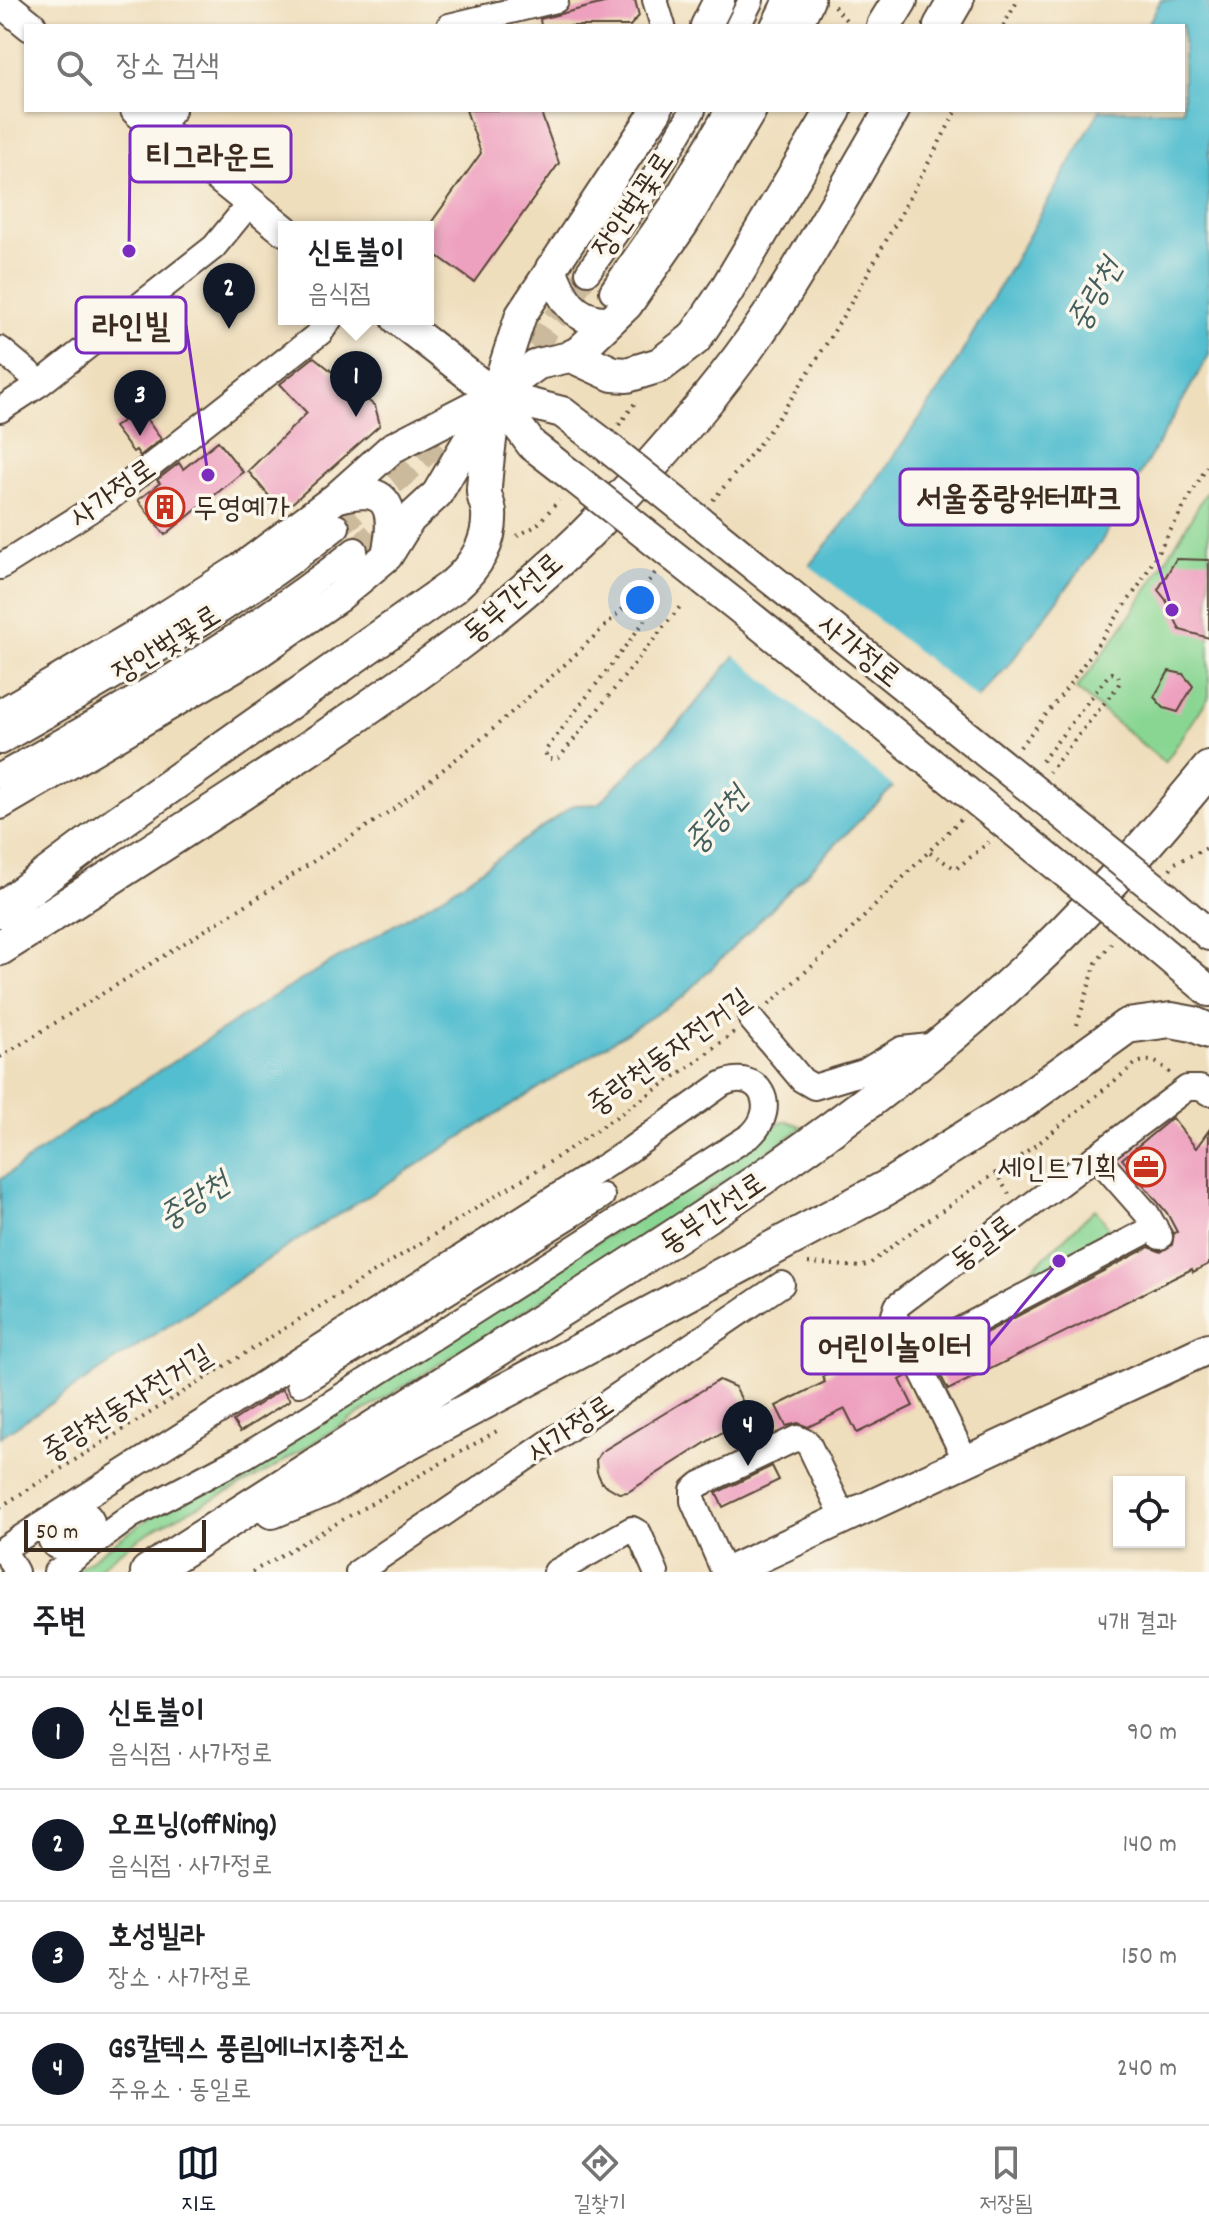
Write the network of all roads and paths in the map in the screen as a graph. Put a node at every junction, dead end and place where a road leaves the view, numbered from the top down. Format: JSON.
{"nodes":[{"id":1,"x":553,"y":0,"type":"edge"},
{"id":2,"x":655,"y":0,"type":"edge"},
{"id":3,"x":719,"y":0,"type":"edge"},
{"id":4,"x":751,"y":0,"type":"edge"},
{"id":5,"x":786,"y":0,"type":"edge"},
{"id":6,"x":900,"y":0,"type":"edge"},
{"id":7,"x":956,"y":0,"type":"edge"},
{"id":8,"x":1018,"y":0,"type":"edge"},
{"id":9,"x":0,"y":1,"type":"edge"},
{"id":10,"x":821,"y":3,"type":"edge"},
{"id":11,"x":29,"y":24,"type":"edge"},
{"id":12,"x":457,"y":24,"type":"edge"},
{"id":13,"x":662,"y":24,"type":"edge"},
{"id":14,"x":707,"y":24,"type":"edge"},
{"id":15,"x":739,"y":24,"type":"edge"},
{"id":16,"x":774,"y":24,"type":"edge"},
{"id":17,"x":798,"y":24,"type":"edge"},
{"id":18,"x":846,"y":24,"type":"edge"},
{"id":19,"x":885,"y":24,"type":"edge"},
{"id":20,"x":942,"y":24,"type":"edge"},
{"id":21,"x":1004,"y":24,"type":"edge"},
{"id":22,"x":656,"y":112,"type":"edge"},
{"id":23,"x":692,"y":112,"type":"edge"},
{"id":24,"x":727,"y":112,"type":"edge"},
{"id":25,"x":750,"y":112,"type":"edge"},
{"id":26,"x":833,"y":112,"type":"edge"},
{"id":27,"x":891,"y":112,"type":"edge"},
{"id":28,"x":956,"y":112,"type":"edge"},
{"id":29,"x":156,"y":116,"type":"edge"},
{"id":30,"x":250,"y":203,"type":"junction"},
{"id":31,"x":278,"y":225,"type":"edge"},
{"id":32,"x":551,"y":268,"type":"junction"},
{"id":33,"x":588,"y":272,"type":"tunnel mouth"},
{"id":34,"x":612,"y":291,"type":"dead end"},
{"id":35,"x":608,"y":321,"type":"junction"},
{"id":36,"x":326,"y":325,"type":"edge"},
{"id":37,"x":405,"y":325,"type":"edge"},
{"id":38,"x":0,"y":349,"type":"edge"},
{"id":39,"x":574,"y":356,"type":"junction"},
{"id":40,"x":41,"y":383,"type":"junction"},
{"id":41,"x":495,"y":395,"type":"junction"},
{"id":42,"x":0,"y":410,"type":"edge"},
{"id":43,"x":1209,"y":463,"type":"edge"},
{"id":44,"x":710,"y":504,"type":"dead end"},
{"id":45,"x":336,"y":513,"type":"junction"},
{"id":46,"x":355,"y":550,"type":"tunnel mouth"},
{"id":47,"x":387,"y":556,"type":"junction"},
{"id":48,"x":0,"y":567,"type":"edge"},
{"id":49,"x":657,"y":570,"type":"dead end"},
{"id":50,"x":641,"y":591,"type":"junction"},
{"id":51,"x":683,"y":603,"type":"dead end"},
{"id":52,"x":3,"y":704,"type":"edge"},
{"id":53,"x":0,"y":742,"type":"edge"},
{"id":54,"x":1014,"y":756,"type":"dead end"},
{"id":55,"x":1042,"y":761,"type":"dead end"},
{"id":56,"x":1209,"y":769,"type":"edge"},
{"id":57,"x":0,"y":776,"type":"edge"},
{"id":58,"x":1044,"y":778,"type":"dead end"},
{"id":59,"x":0,"y":804,"type":"edge"},
{"id":60,"x":967,"y":812,"type":"dead end"},
{"id":61,"x":997,"y":836,"type":"dead end"},
{"id":62,"x":1209,"y":847,"type":"edge"},
{"id":63,"x":930,"y":853,"type":"junction"},
{"id":64,"x":1166,"y":887,"type":"junction"},
{"id":65,"x":0,"y":910,"type":"edge"},
{"id":66,"x":1128,"y":935,"type":"junction"},
{"id":67,"x":1209,"y":935,"type":"edge"},
{"id":68,"x":0,"y":948,"type":"edge"},
{"id":69,"x":1209,"y":991,"type":"edge"},
{"id":70,"x":751,"y":1019,"type":"junction"},
{"id":71,"x":1209,"y":1031,"type":"edge"},
{"id":72,"x":1073,"y":1038,"type":"dead end"},
{"id":73,"x":939,"y":1045,"type":"junction"},
{"id":74,"x":0,"y":1057,"type":"edge"},
{"id":75,"x":1198,"y":1090,"type":"edge"},
{"id":76,"x":1096,"y":1156,"type":"junction"},
{"id":77,"x":556,"y":1253,"type":"junction"},
{"id":78,"x":803,"y":1262,"type":"dead end"},
{"id":79,"x":782,"y":1284,"type":"dead end"},
{"id":80,"x":950,"y":1335,"type":"dead end"},
{"id":81,"x":1209,"y":1348,"type":"edge"},
{"id":82,"x":374,"y":1367,"type":"junction"},
{"id":83,"x":966,"y":1461,"type":"junction"},
{"id":84,"x":137,"y":1478,"type":"dead end"},
{"id":85,"x":0,"y":1507,"type":"edge"},
{"id":86,"x":94,"y":1517,"type":"dead end"},
{"id":87,"x":844,"y":1518,"type":"junction"},
{"id":88,"x":197,"y":1541,"type":"junction"},
{"id":89,"x":36,"y":1546,"type":"dead end"},
{"id":90,"x":6,"y":1563,"type":"edge"},
{"id":91,"x":56,"y":1572,"type":"edge"},
{"id":92,"x":148,"y":1572,"type":"edge"},
{"id":93,"x":358,"y":1572,"type":"edge"},
{"id":94,"x":556,"y":1572,"type":"edge"},
{"id":95,"x":656,"y":1572,"type":"edge"},
{"id":96,"x":726,"y":1572,"type":"edge"}],
"edges":[{"from":1,"to":12,"type":"street"},
{"from":2,"to":13,"type":"street"},
{"from":3,"to":14,"type":"main road"},
{"from":4,"to":15,"type":"street"},
{"from":5,"to":16,"type":"street"},
{"from":6,"to":19,"type":"highway"},
{"from":7,"to":20,"type":"highway"},
{"from":8,"to":21,"type":"path"},
{"from":9,"to":11,"type":"main road"},
{"from":10,"to":17,"type":"main road"},
{"from":10,"to":18,"type":"path"},
{"from":22,"to":32,"type":"main road"},
{"from":23,"to":33,"type":"street","name":"장안벚꽃로"},
{"from":24,"to":34,"type":"street","name":"장안벚꽃로"},
{"from":25,"to":35,"type":"main road"},
{"from":26,"to":39,"type":"highway"},
{"from":27,"to":68,"type":"highway","name":"동부간선로"},
{"from":28,"to":44,"type":"path"},
{"from":29,"to":30,"type":"main road"},
{"from":30,"to":31,"type":"main road"},
{"from":30,"to":40,"type":"street"},
{"from":32,"to":35,"type":"main road"},
{"from":32,"to":41,"type":"main road"},
{"from":35,"to":39,"type":"main road"},
{"from":36,"to":48,"type":"street","name":"사가정로"},
{"from":37,"to":41,"type":"main road","name":"사가정로"},
{"from":38,"to":40,"type":"street"},
{"from":39,"to":41,"type":"main road"},
{"from":40,"to":42,"type":"street"},
{"from":41,"to":45,"type":"main road"},
{"from":41,"to":47,"type":"main road"},
{"from":41,"to":64,"type":"main road","name":"사가정로","bridge":true},
{"from":41,"to":65,"type":"highway"},
{"from":41,"to":66,"type":"main road","name":"사가정로","bridge":true},
{"from":43,"to":54,"type":"path"},
{"from":45,"to":47,"type":"main road"},
{"from":45,"to":52,"type":"main road"},
{"from":45,"to":53,"type":"street","name":"장안벚꽃로"},
{"from":46,"to":57,"type":"street","name":"장안벚꽃로"},
{"from":47,"to":59,"type":"main road"},
{"from":49,"to":50,"type":"path"},
{"from":50,"to":51,"type":"path"},
{"from":50,"to":74,"type":"path"},
{"from":55,"to":58,"type":"path"},
{"from":56,"to":73,"type":"highway","name":"동부간선로"},
{"from":60,"to":63,"type":"path","name":"중랑천동자전거길"},
{"from":61,"to":63,"type":"path"},
{"from":62,"to":64,"type":"path"},
{"from":63,"to":70,"type":"path","name":"중랑천동자전거길"},
{"from":64,"to":67,"type":"main road","name":"사가정로"},
{"from":66,"to":69,"type":"main road"},
{"from":66,"to":72,"type":"path"},
{"from":70,"to":73,"type":"street"},
{"from":70,"to":85,"type":"path","name":"중랑천동자전거길"},
{"from":71,"to":88,"type":"highway"},
{"from":73,"to":88,"type":"highway","name":"동부간선로"},
{"from":75,"to":76,"type":"street","name":"동일로"},
{"from":75,"to":78,"type":"path"},
{"from":76,"to":80,"type":"street"},
{"from":76,"to":83,"type":"street","name":"동일로"},
{"from":77,"to":82,"type":"street"},
{"from":77,"to":82,"type":"street"},
{"from":77,"to":90,"type":"street"},
{"from":79,"to":93,"type":"street","name":"사가정로"},
{"from":81,"to":83,"type":"main road"},
{"from":82,"to":91,"type":"street"},
{"from":83,"to":87,"type":"main road"},
{"from":84,"to":86,"type":"street"},
{"from":87,"to":96,"type":"main road"},
{"from":87,"to":96,"type":"street"},
{"from":88,"to":92,"type":"highway","name":"동부간선로"},
{"from":89,"to":90,"type":"street"},
{"from":94,"to":95,"type":"street"}]}
